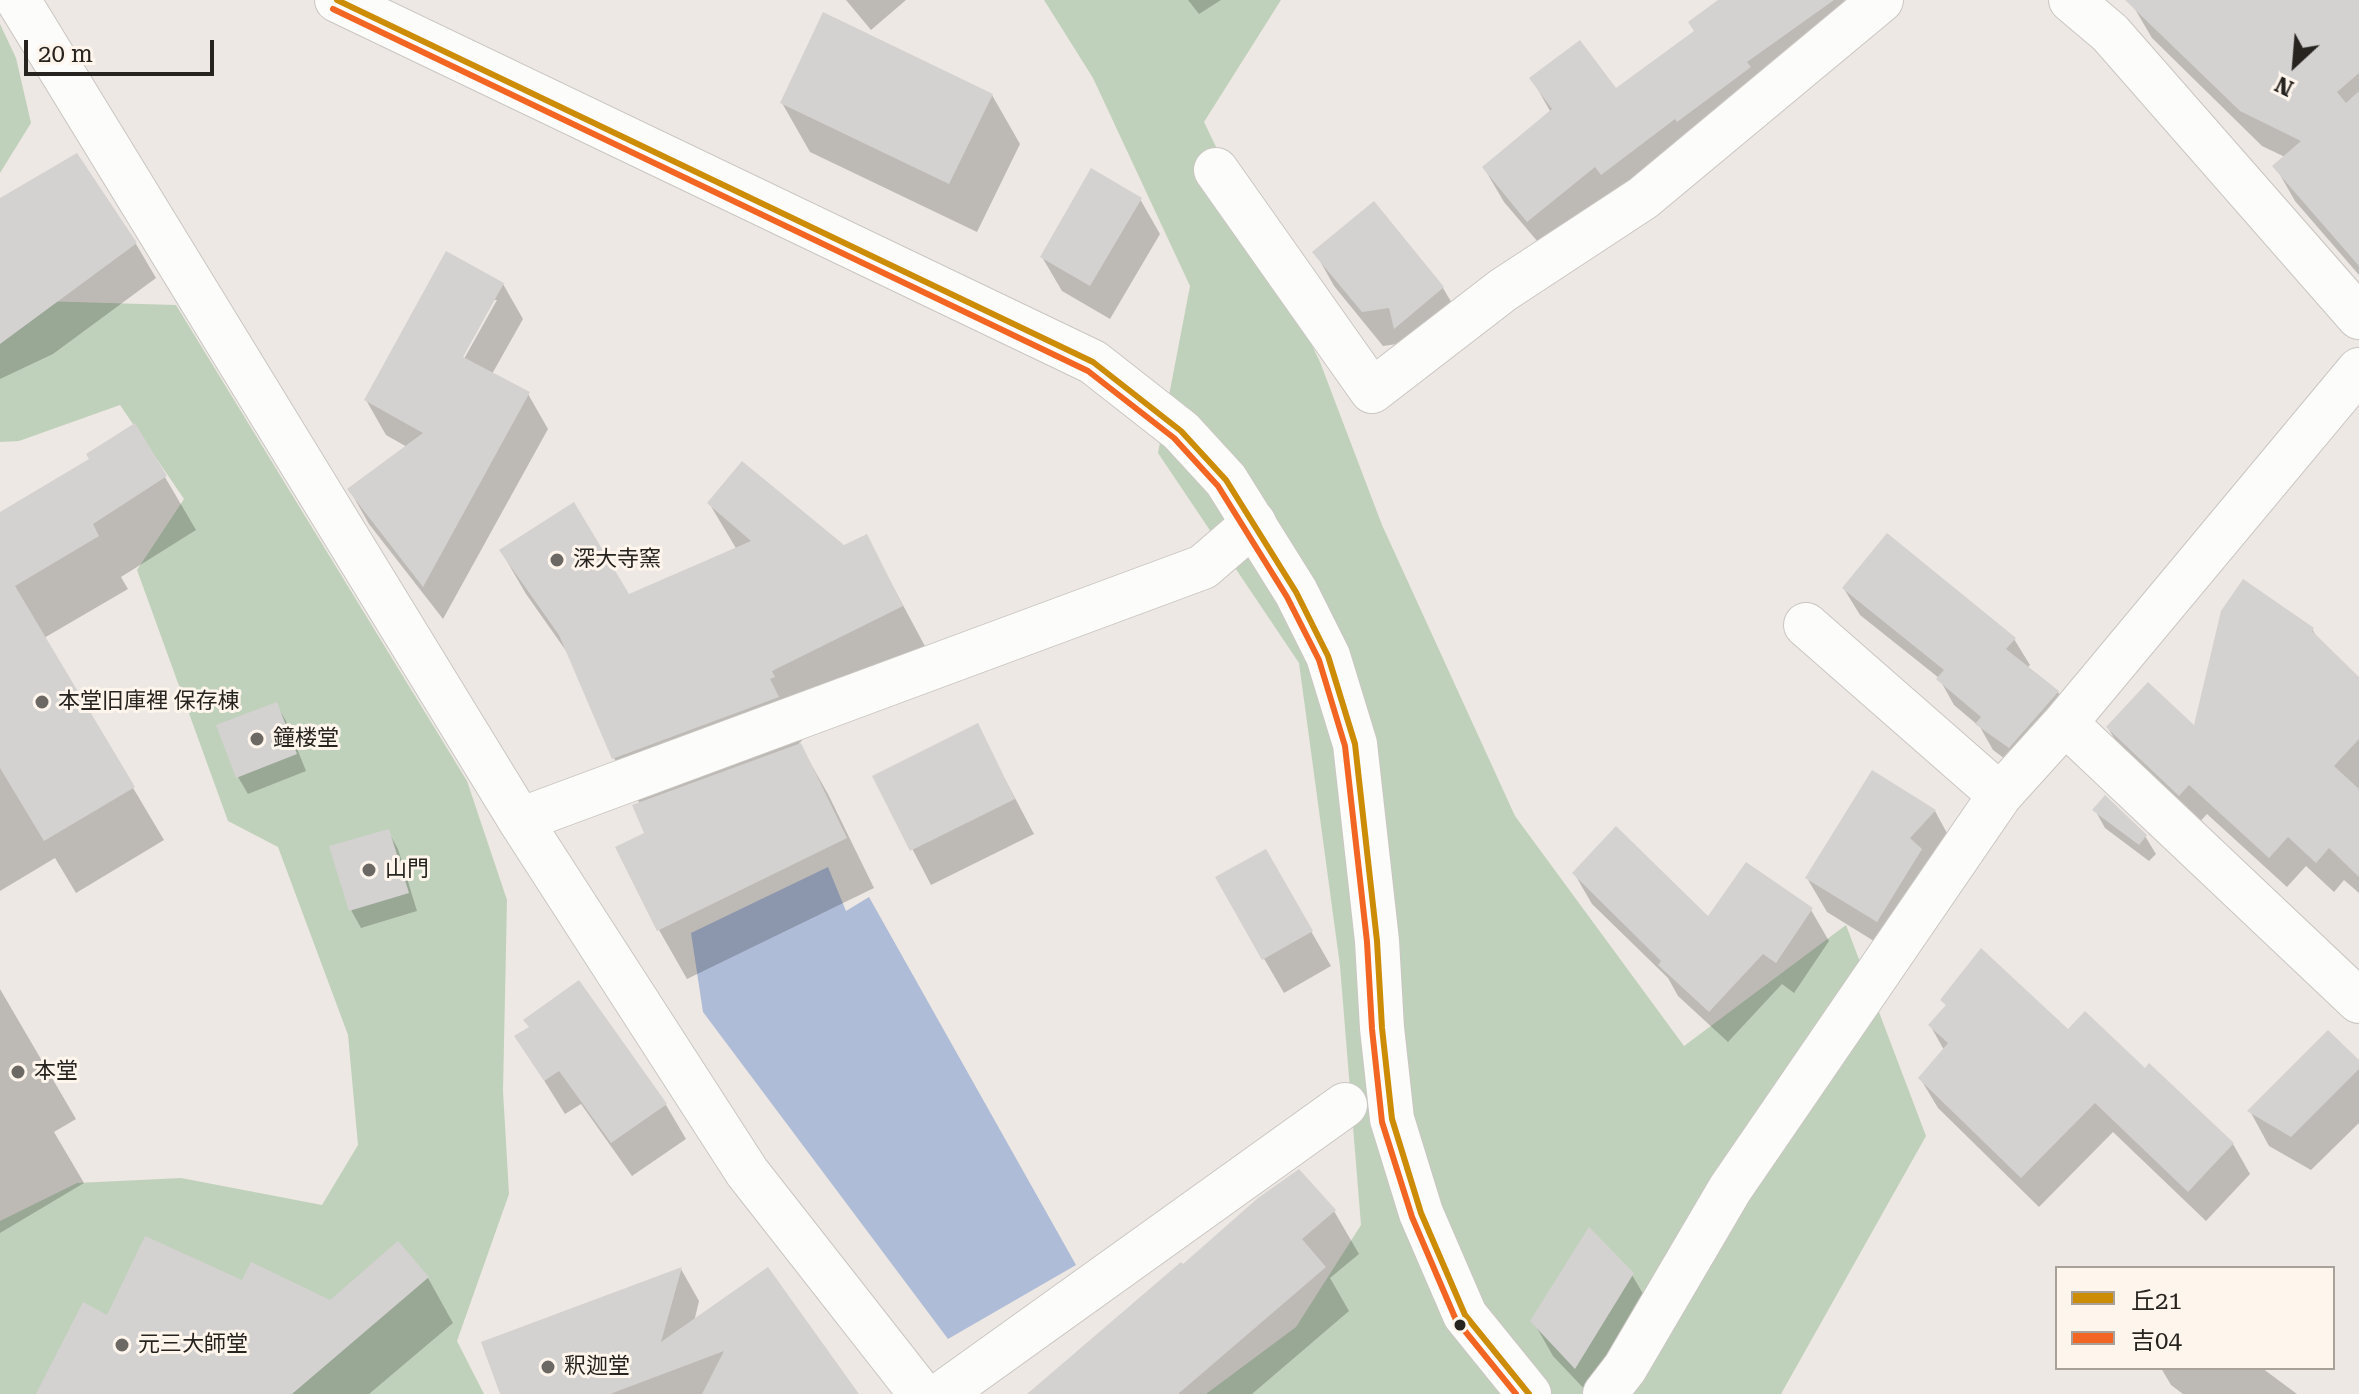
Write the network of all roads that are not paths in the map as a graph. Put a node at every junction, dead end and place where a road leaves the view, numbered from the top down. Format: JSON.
{"nodes":[{"id":1,"x":18,"y":0,"type":"edge"},
{"id":2,"x":337,"y":0,"type":"edge"},
{"id":3,"x":1881,"y":0,"type":"edge"},
{"id":4,"x":2071,"y":0,"type":"edge"},
{"id":5,"x":1216,"y":170,"type":"dead end"},
{"id":6,"x":2359,"y":317,"type":"edge"},
{"id":7,"x":2359,"y":370,"type":"edge"},
{"id":8,"x":1254,"y":523,"type":"junction"},
{"id":9,"x":1806,"y":625,"type":"dead end"},
{"id":10,"x":2065,"y":723,"type":"junction"},
{"id":11,"x":2000,"y":795,"type":"junction"},
{"id":12,"x":520,"y":820,"type":"junction"},
{"id":13,"x":2359,"y":1001,"type":"edge"},
{"id":14,"x":1345,"y":1105,"type":"dead end"},
{"id":15,"x":921,"y":1394,"type":"edge"},
{"id":16,"x":942,"y":1394,"type":"edge"},
{"id":17,"x":1529,"y":1394,"type":"edge"},
{"id":18,"x":1605,"y":1394,"type":"edge"}],
"edges":[{"from":1,"to":12,"type":"street"},
{"from":2,"to":8,"type":"street"},
{"from":3,"to":5,"type":"street"},
{"from":4,"to":6,"type":"street"},
{"from":7,"to":10,"type":"street"},
{"from":8,"to":12,"type":"street"},
{"from":8,"to":17,"type":"street"},
{"from":9,"to":11,"type":"street"},
{"from":10,"to":11,"type":"street"},
{"from":10,"to":13,"type":"street"},
{"from":11,"to":18,"type":"street"},
{"from":12,"to":15,"type":"street"},
{"from":14,"to":16,"type":"street"}]}
